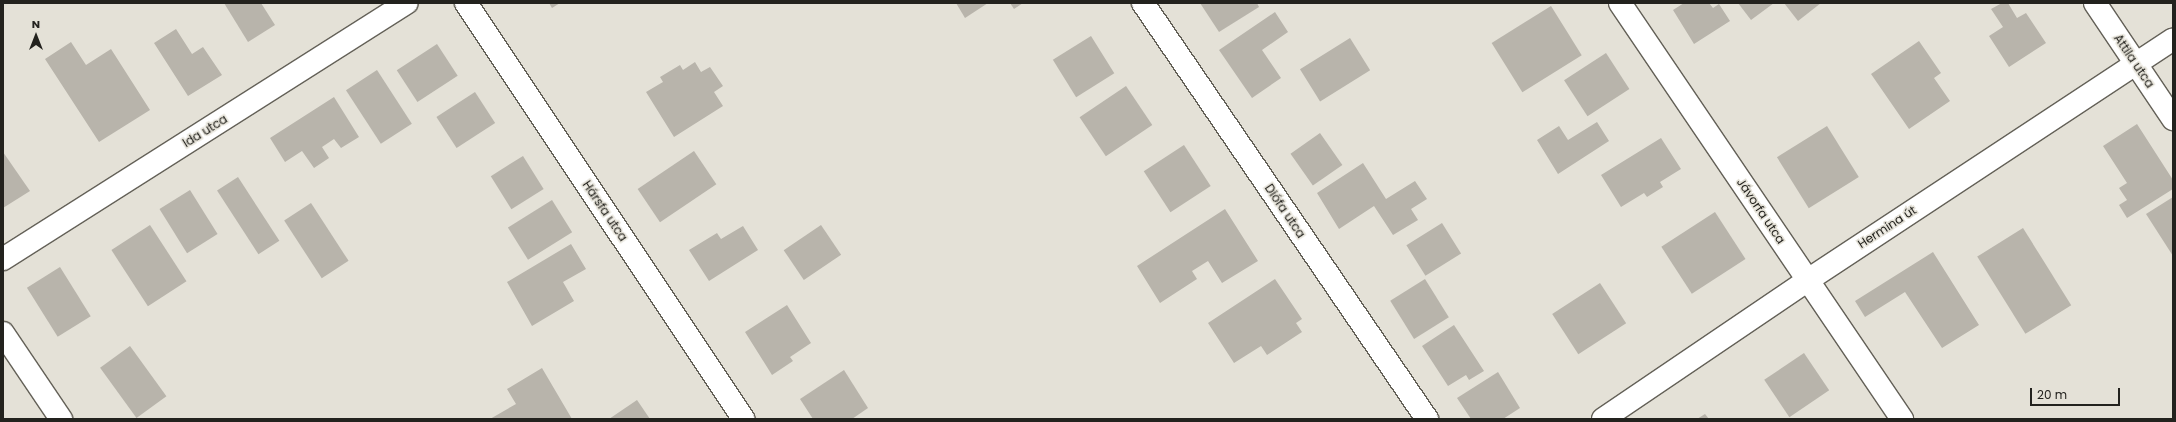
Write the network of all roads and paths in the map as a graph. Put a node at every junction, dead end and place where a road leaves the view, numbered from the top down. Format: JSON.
{"nodes":[{"id":1,"x":407,"y":3,"type":"edge"},
{"id":2,"x":466,"y":3,"type":"edge"},
{"id":3,"x":1143,"y":3,"type":"edge"},
{"id":4,"x":1620,"y":3,"type":"edge"},
{"id":5,"x":2095,"y":3,"type":"edge"},
{"id":6,"x":2173,"y":39,"type":"edge"},
{"id":7,"x":2136,"y":64,"type":"junction"},
{"id":8,"x":2173,"y":118,"type":"edge"},
{"id":9,"x":3,"y":259,"type":"edge"},
{"id":10,"x":1808,"y":280,"type":"junction"},
{"id":11,"x":3,"y":333,"type":"edge"},
{"id":12,"x":61,"y":419,"type":"edge"},
{"id":13,"x":744,"y":419,"type":"edge"},
{"id":14,"x":1427,"y":419,"type":"edge"},
{"id":15,"x":1603,"y":419,"type":"edge"},
{"id":16,"x":1902,"y":419,"type":"edge"}],
"edges":[{"from":1,"to":9,"type":"street","name":"Ida utca"},
{"from":2,"to":13,"type":"street","name":"Hársfa utca"},
{"from":3,"to":14,"type":"street","name":"Diófa utca"},
{"from":4,"to":10,"type":"street","name":"Jávorfa utca"},
{"from":5,"to":7,"type":"street","name":"Attila utca"},
{"from":6,"to":7,"type":"street","name":"Hermina út"},
{"from":7,"to":8,"type":"street","name":"Attila utca"},
{"from":7,"to":10,"type":"street","name":"Hermina út"},
{"from":10,"to":15,"type":"street","name":"Hermina út"},
{"from":10,"to":16,"type":"street","name":"Jávorfa utca"},
{"from":11,"to":12,"type":"street"}]}
